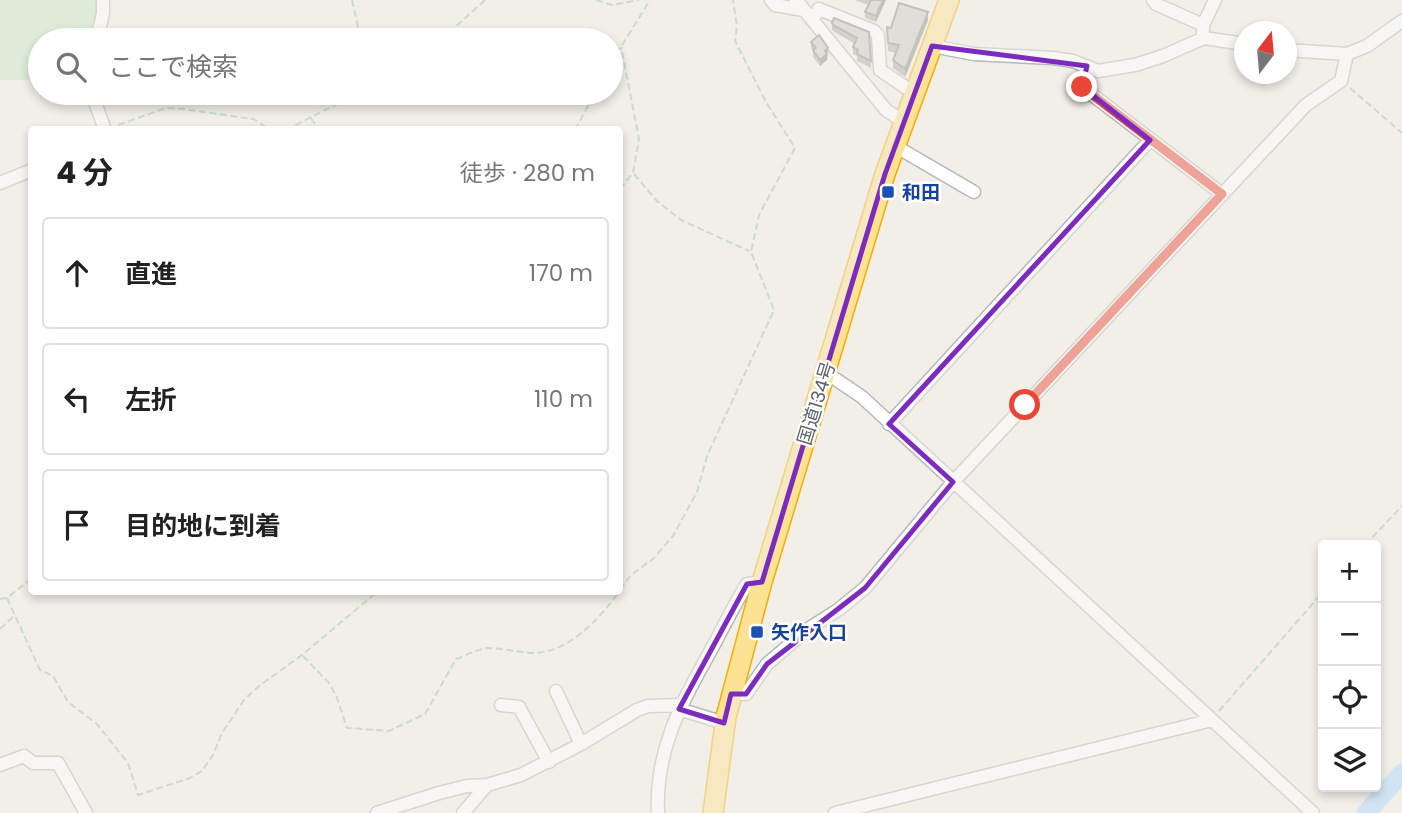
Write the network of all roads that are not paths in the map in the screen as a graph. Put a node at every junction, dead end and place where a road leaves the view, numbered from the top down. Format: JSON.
{"nodes":[{"id":1,"x":103,"y":0,"type":"edge"},
{"id":2,"x":771,"y":0,"type":"edge"},
{"id":3,"x":949,"y":0,"type":"edge"},
{"id":4,"x":1153,"y":0,"type":"edge"},
{"id":5,"x":1215,"y":0,"type":"edge"},
{"id":6,"x":804,"y":10,"type":"edge"},
{"id":7,"x":1402,"y":21,"type":"edge"},
{"id":8,"x":100,"y":28,"type":"edge"},
{"id":9,"x":1203,"y":32,"type":"junction"},
{"id":10,"x":1234,"y":41,"type":"edge"},
{"id":11,"x":932,"y":47,"type":"junction"},
{"id":12,"x":1297,"y":51,"type":"edge"},
{"id":13,"x":1348,"y":54,"type":"junction"},
{"id":14,"x":1087,"y":66,"type":"junction"},
{"id":15,"x":914,"y":93,"type":"junction"},
{"id":16,"x":97,"y":105,"type":"edge"},
{"id":17,"x":904,"y":122,"type":"junction"},
{"id":18,"x":109,"y":126,"type":"edge"},
{"id":19,"x":1150,"y":140,"type":"junction"},
{"id":20,"x":895,"y":146,"type":"junction"},
{"id":21,"x":28,"y":172,"type":"edge"},
{"id":22,"x":0,"y":183,"type":"edge"},
{"id":23,"x":974,"y":192,"type":"dead end"},
{"id":24,"x":1222,"y":194,"type":"junction"},
{"id":25,"x":825,"y":372,"type":"junction"},
{"id":26,"x":889,"y":424,"type":"junction"},
{"id":27,"x":953,"y":482,"type":"junction"},
{"id":28,"x":762,"y":582,"type":"junction"},
{"id":29,"x":556,"y":691,"type":"dead end"},
{"id":30,"x":731,"y":694,"type":"junction"},
{"id":31,"x":501,"y":705,"type":"dead end"},
{"id":32,"x":680,"y":707,"type":"junction"},
{"id":33,"x":1212,"y":720,"type":"junction"},
{"id":34,"x":724,"y":723,"type":"junction"},
{"id":35,"x":581,"y":744,"type":"junction"},
{"id":36,"x":550,"y":762,"type":"junction"},
{"id":37,"x":0,"y":765,"type":"edge"},
{"id":38,"x":487,"y":785,"type":"junction"},
{"id":39,"x":86,"y":813,"type":"edge"},
{"id":40,"x":377,"y":813,"type":"edge"},
{"id":41,"x":463,"y":813,"type":"edge"},
{"id":42,"x":658,"y":813,"type":"edge"},
{"id":43,"x":713,"y":813,"type":"edge"},
{"id":44,"x":835,"y":813,"type":"edge"},
{"id":45,"x":1313,"y":813,"type":"edge"}],
"edges":[{"from":1,"to":8,"type":"street"},
{"from":2,"to":6,"type":"street"},
{"from":3,"to":11,"type":"highway","name":"国道134号"},
{"from":4,"to":9,"type":"street"},
{"from":5,"to":9,"type":"street"},
{"from":6,"to":15,"type":"street"},
{"from":6,"to":17,"type":"street"},
{"from":7,"to":13,"type":"street"},
{"from":9,"to":10,"type":"street"},
{"from":9,"to":14,"type":"street"},
{"from":11,"to":14,"type":"street"},
{"from":11,"to":15,"type":"highway","name":"国道134号"},
{"from":12,"to":13,"type":"street"},
{"from":13,"to":24,"type":"street"},
{"from":14,"to":19,"type":"street"},
{"from":15,"to":17,"type":"highway","name":"国道134号"},
{"from":16,"to":18,"type":"street"},
{"from":17,"to":20,"type":"highway","name":"国道134号"},
{"from":19,"to":24,"type":"street"},
{"from":19,"to":26,"type":"street"},
{"from":20,"to":23,"type":"street"},
{"from":20,"to":25,"type":"highway","name":"国道134号"},
{"from":21,"to":22,"type":"street"},
{"from":24,"to":27,"type":"street"},
{"from":25,"to":26,"type":"street"},
{"from":25,"to":28,"type":"highway","name":"国道134号"},
{"from":26,"to":27,"type":"street"},
{"from":27,"to":30,"type":"street"},
{"from":27,"to":33,"type":"street"},
{"from":28,"to":30,"type":"highway","name":"国道134号"},
{"from":28,"to":32,"type":"street"},
{"from":29,"to":35,"type":"street"},
{"from":30,"to":34,"type":"highway","name":"国道134号"},
{"from":31,"to":36,"type":"street"},
{"from":32,"to":34,"type":"street"},
{"from":32,"to":35,"type":"street"},
{"from":32,"to":42,"type":"street"},
{"from":33,"to":44,"type":"street"},
{"from":33,"to":45,"type":"street"},
{"from":34,"to":43,"type":"highway","name":"国道134号"},
{"from":35,"to":36,"type":"street"},
{"from":36,"to":38,"type":"street"},
{"from":37,"to":39,"type":"street"},
{"from":38,"to":40,"type":"street"},
{"from":38,"to":41,"type":"street"}]}
